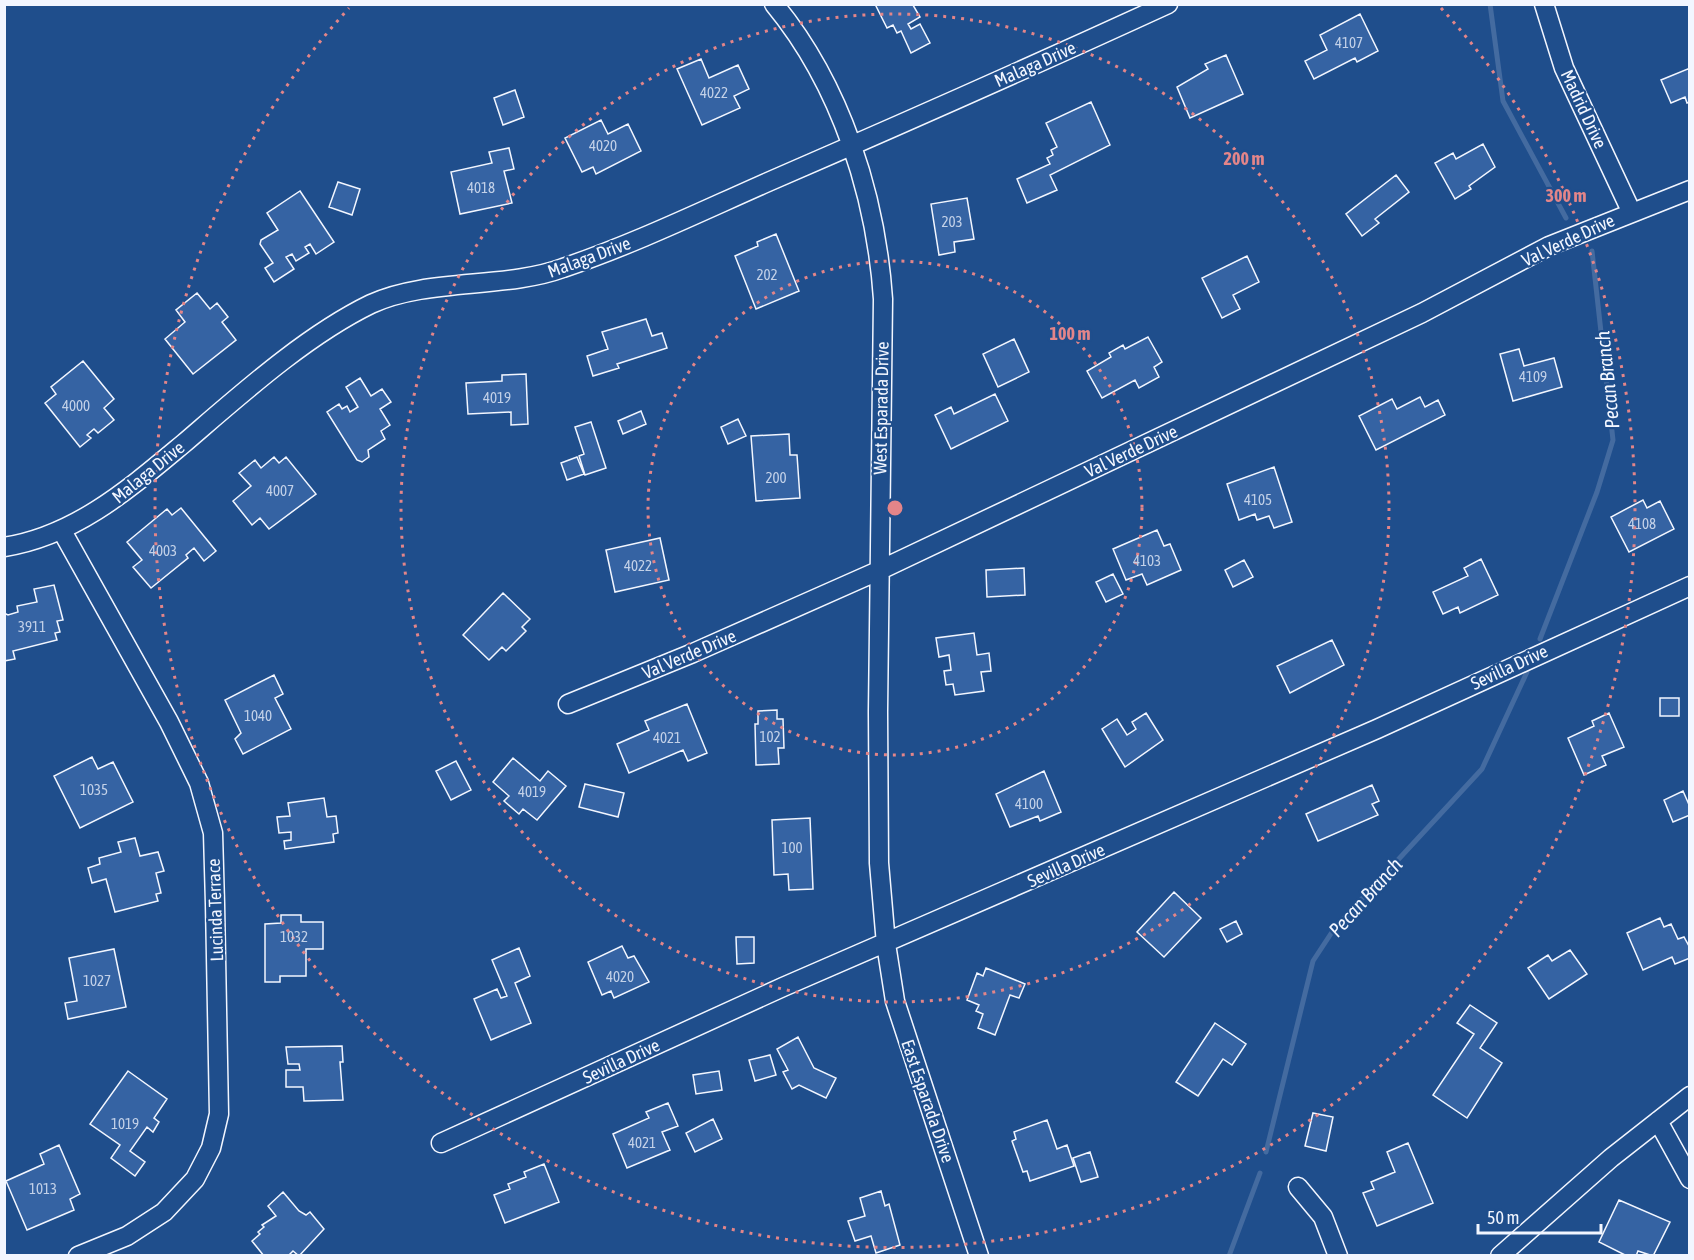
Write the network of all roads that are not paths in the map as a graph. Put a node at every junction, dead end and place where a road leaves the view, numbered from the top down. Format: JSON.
{"nodes":[{"id":1,"x":774,"y":4,"type":"edge"},
{"id":2,"x":1168,"y":4,"type":"edge"},
{"id":3,"x":1544,"y":4,"type":"edge"},
{"id":4,"x":851,"y":146,"type":"junction"},
{"id":5,"x":1689,"y":190,"type":"edge"},
{"id":6,"x":1631,"y":211,"type":"junction"},
{"id":7,"x":62,"y":531,"type":"junction"},
{"id":8,"x":4,"y":547,"type":"edge"},
{"id":9,"x":878,"y":571,"type":"junction"},
{"id":10,"x":1689,"y":586,"type":"edge"},
{"id":11,"x":568,"y":704,"type":"dead end"},
{"id":12,"x":886,"y":944,"type":"junction"},
{"id":13,"x":1689,"y":1096,"type":"edge"},
{"id":14,"x":1658,"y":1121,"type":"junction"},
{"id":15,"x":441,"y":1143,"type":"dead end"},
{"id":16,"x":1689,"y":1179,"type":"edge"},
{"id":17,"x":1298,"y":1187,"type":"dead end"},
{"id":18,"x":78,"y":1256,"type":"edge"},
{"id":19,"x":979,"y":1256,"type":"edge"},
{"id":20,"x":1338,"y":1256,"type":"edge"},
{"id":21,"x":1500,"y":1256,"type":"edge"}],
"edges":[{"from":1,"to":4,"type":"street","name":"West Esparada Drive"},
{"from":2,"to":4,"type":"street","name":"Malaga Drive"},
{"from":3,"to":6,"type":"street","name":"Madrid Drive"},
{"from":4,"to":7,"type":"street","name":"Malaga Drive"},
{"from":4,"to":9,"type":"street","name":"West Esparada Drive"},
{"from":5,"to":6,"type":"street","name":"Val Verde Drive"},
{"from":6,"to":9,"type":"street","name":"Val Verde Drive"},
{"from":7,"to":8,"type":"street","name":"Malaga Drive"},
{"from":7,"to":18,"type":"street","name":"Lucinda Terrace"},
{"from":9,"to":11,"type":"street","name":"Val Verde Drive"},
{"from":9,"to":12,"type":"street","name":"West Esparada Drive"},
{"from":10,"to":12,"type":"street","name":"Sevilla Drive"},
{"from":12,"to":15,"type":"street","name":"Sevilla Drive"},
{"from":12,"to":19,"type":"street","name":"East Esparada Drive"},
{"from":13,"to":14,"type":"street"},
{"from":14,"to":16,"type":"street"},
{"from":14,"to":21,"type":"street"},
{"from":17,"to":20,"type":"street"}]}
